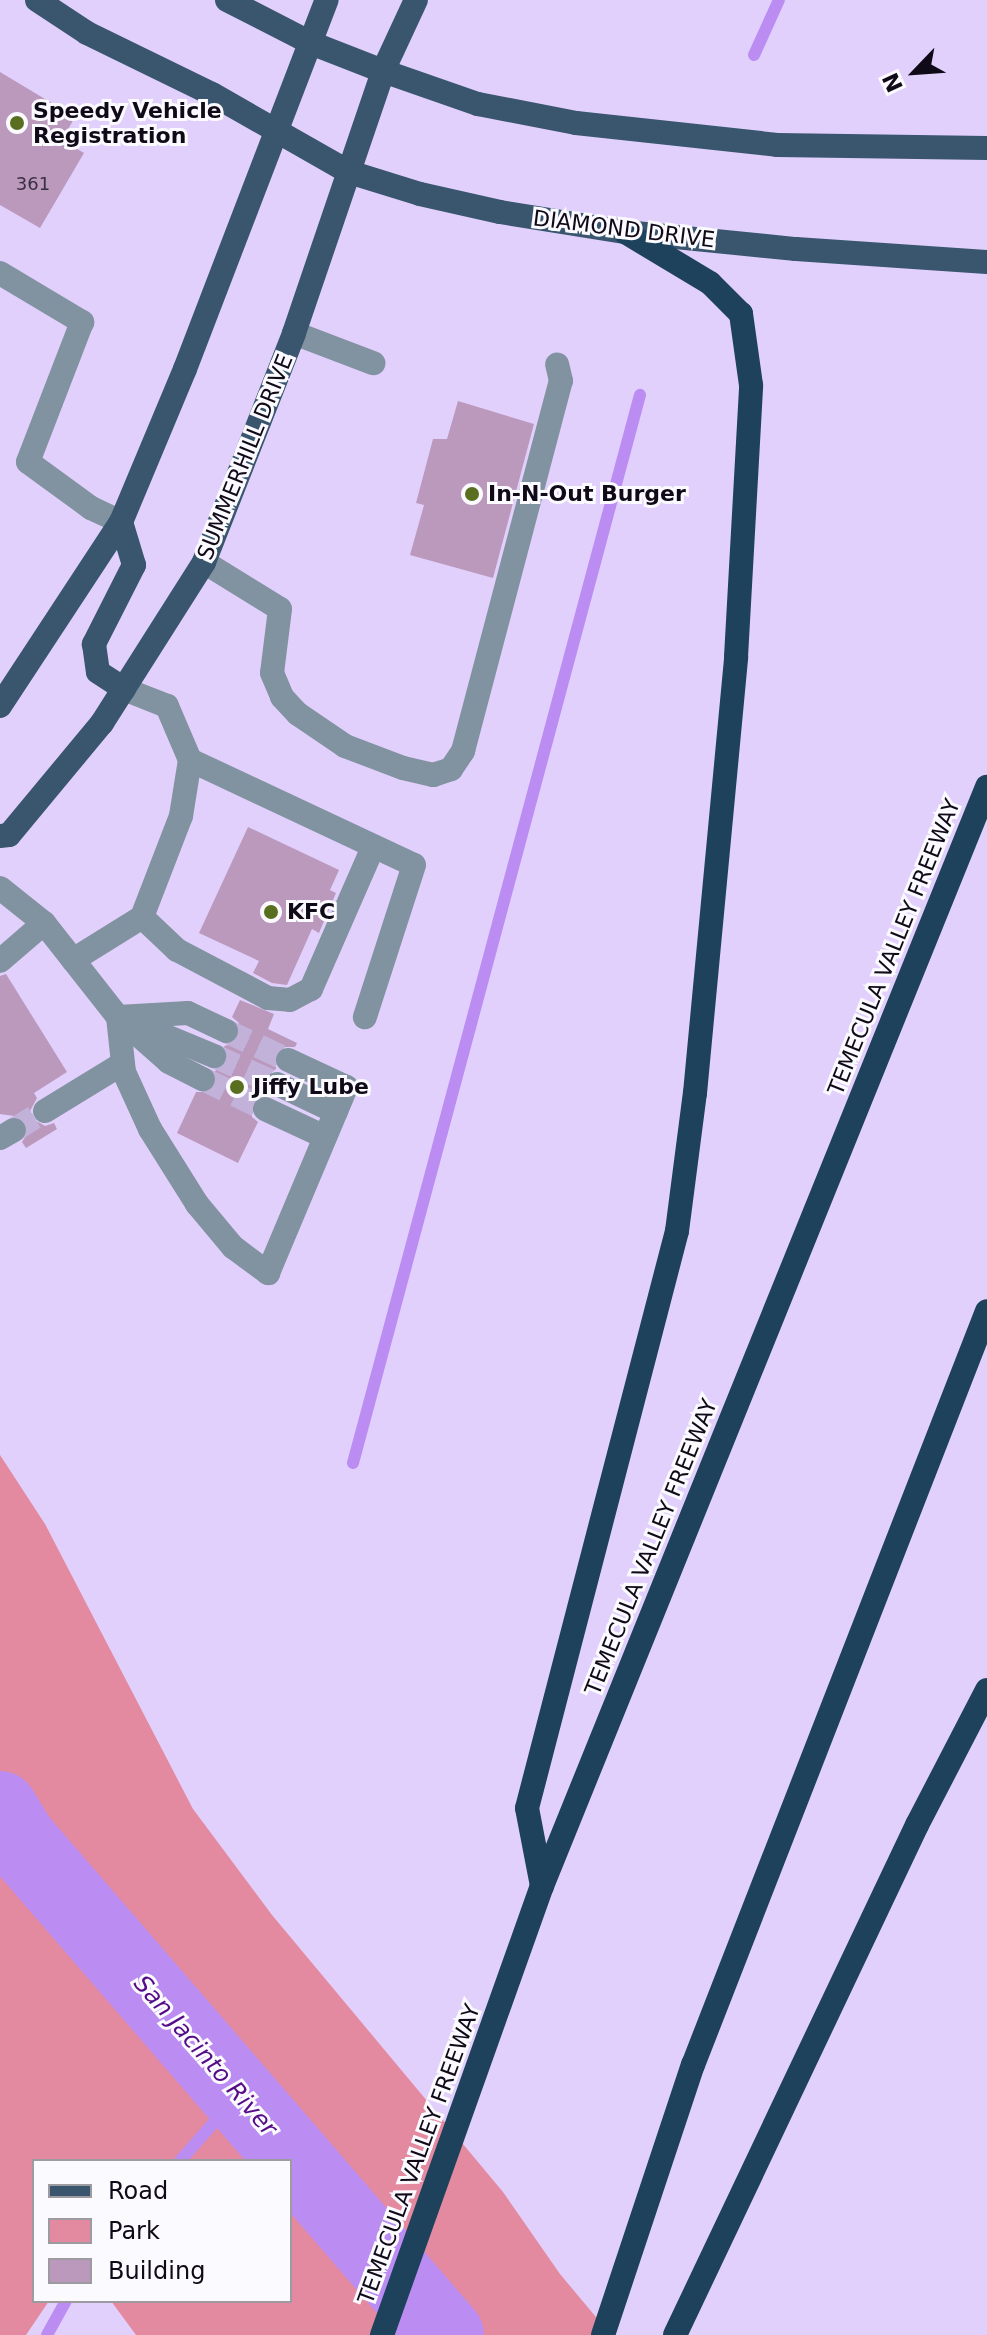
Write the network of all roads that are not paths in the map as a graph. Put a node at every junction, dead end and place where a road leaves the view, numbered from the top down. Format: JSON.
{"nodes":[{"id":1,"x":37,"y":0,"type":"edge"},
{"id":2,"x":227,"y":0,"type":"edge"},
{"id":3,"x":327,"y":0,"type":"edge"},
{"id":4,"x":416,"y":0,"type":"edge"},
{"id":5,"x":311,"y":43,"type":"junction"},
{"id":6,"x":383,"y":71,"type":"junction"},
{"id":7,"x":276,"y":131,"type":"junction"},
{"id":8,"x":987,"y":148,"type":"edge"},
{"id":9,"x":349,"y":172,"type":"junction"},
{"id":10,"x":625,"y":232,"type":"junction"},
{"id":11,"x":987,"y":262,"type":"edge"},
{"id":12,"x":0,"y":273,"type":"edge"},
{"id":13,"x":294,"y":333,"type":"junction"},
{"id":14,"x":373,"y":363,"type":"dead end"},
{"id":15,"x":557,"y":364,"type":"dead end"},
{"id":16,"x":121,"y":522,"type":"junction"},
{"id":17,"x":204,"y":562,"type":"junction"},
{"id":18,"x":124,"y":689,"type":"junction"},
{"id":19,"x":0,"y":706,"type":"edge"},
{"id":20,"x":190,"y":760,"type":"junction"},
{"id":21,"x":987,"y":787,"type":"edge"},
{"id":22,"x":0,"y":836,"type":"edge"},
{"id":23,"x":373,"y":847,"type":"junction"},
{"id":24,"x":0,"y":888,"type":"edge"},
{"id":25,"x":142,"y":917,"type":"junction"},
{"id":26,"x":44,"y":923,"type":"junction"},
{"id":27,"x":73,"y":960,"type":"junction"},
{"id":28,"x":0,"y":961,"type":"edge"},
{"id":29,"x":118,"y":1017,"type":"junction"},
{"id":30,"x":365,"y":1017,"type":"dead end"},
{"id":31,"x":226,"y":1031,"type":"tunnel mouth"},
{"id":32,"x":214,"y":1056,"type":"tunnel mouth"},
{"id":33,"x":288,"y":1060,"type":"tunnel mouth"},
{"id":34,"x":122,"y":1064,"type":"junction"},
{"id":35,"x":203,"y":1079,"type":"tunnel mouth"},
{"id":36,"x":277,"y":1084,"type":"tunnel mouth"},
{"id":37,"x":265,"y":1109,"type":"tunnel mouth"},
{"id":38,"x":45,"y":1111,"type":"tunnel mouth"},
{"id":39,"x":336,"y":1112,"type":"junction"},
{"id":40,"x":325,"y":1137,"type":"junction"},
{"id":41,"x":987,"y":1311,"type":"edge"},
{"id":42,"x":987,"y":1690,"type":"edge"},
{"id":43,"x":542,"y":1886,"type":"junction"},
{"id":44,"x":382,"y":2335,"type":"edge"},
{"id":45,"x":603,"y":2335,"type":"edge"},
{"id":46,"x":675,"y":2335,"type":"edge"}],
"edges":[{"from":1,"to":7,"type":"main road","name":"DIAMOND DRIVE"},
{"from":2,"to":5,"type":"main road"},
{"from":3,"to":5,"type":"main road"},
{"from":4,"to":6,"type":"main road","name":"SUMMERHILL DRIVE"},
{"from":5,"to":6,"type":"main road"},
{"from":5,"to":7,"type":"main road"},
{"from":6,"to":8,"type":"main road"},
{"from":6,"to":9,"type":"main road","name":"SUMMERHILL DRIVE"},
{"from":7,"to":9,"type":"main road","name":"DIAMOND DRIVE"},
{"from":7,"to":16,"type":"main road"},
{"from":9,"to":10,"type":"main road","name":"DIAMOND DRIVE"},
{"from":9,"to":13,"type":"main road","name":"SUMMERHILL DRIVE"},
{"from":10,"to":11,"type":"main road","name":"DIAMOND DRIVE"},
{"from":10,"to":43,"type":"highway"},
{"from":12,"to":16,"type":"lane"},
{"from":13,"to":14,"type":"lane"},
{"from":13,"to":17,"type":"main road","name":"SUMMERHILL DRIVE"},
{"from":15,"to":17,"type":"lane"},
{"from":16,"to":18,"type":"main road"},
{"from":16,"to":19,"type":"main road"},
{"from":17,"to":18,"type":"main road","name":"SUMMERHILL DRIVE"},
{"from":18,"to":20,"type":"lane"},
{"from":18,"to":22,"type":"main road","name":"SUMMERHILL DRIVE"},
{"from":20,"to":23,"type":"lane"},
{"from":20,"to":25,"type":"lane"},
{"from":21,"to":43,"type":"highway","name":"TEMECULA VALLEY FREEWAY"},
{"from":23,"to":25,"type":"lane"},
{"from":23,"to":30,"type":"lane"},
{"from":24,"to":26,"type":"lane"},
{"from":25,"to":27,"type":"lane"},
{"from":26,"to":27,"type":"lane"},
{"from":26,"to":28,"type":"lane"},
{"from":27,"to":29,"type":"lane"},
{"from":29,"to":31,"type":"lane"},
{"from":29,"to":32,"type":"lane"},
{"from":29,"to":34,"type":"lane"},
{"from":29,"to":35,"type":"lane"},
{"from":33,"to":39,"type":"lane"},
{"from":34,"to":38,"type":"lane"},
{"from":34,"to":40,"type":"lane"},
{"from":36,"to":39,"type":"lane"},
{"from":37,"to":40,"type":"lane"},
{"from":39,"to":40,"type":"lane"},
{"from":41,"to":45,"type":"highway"},
{"from":42,"to":46,"type":"highway"},
{"from":43,"to":44,"type":"highway","name":"TEMECULA VALLEY FREEWAY"}]}
